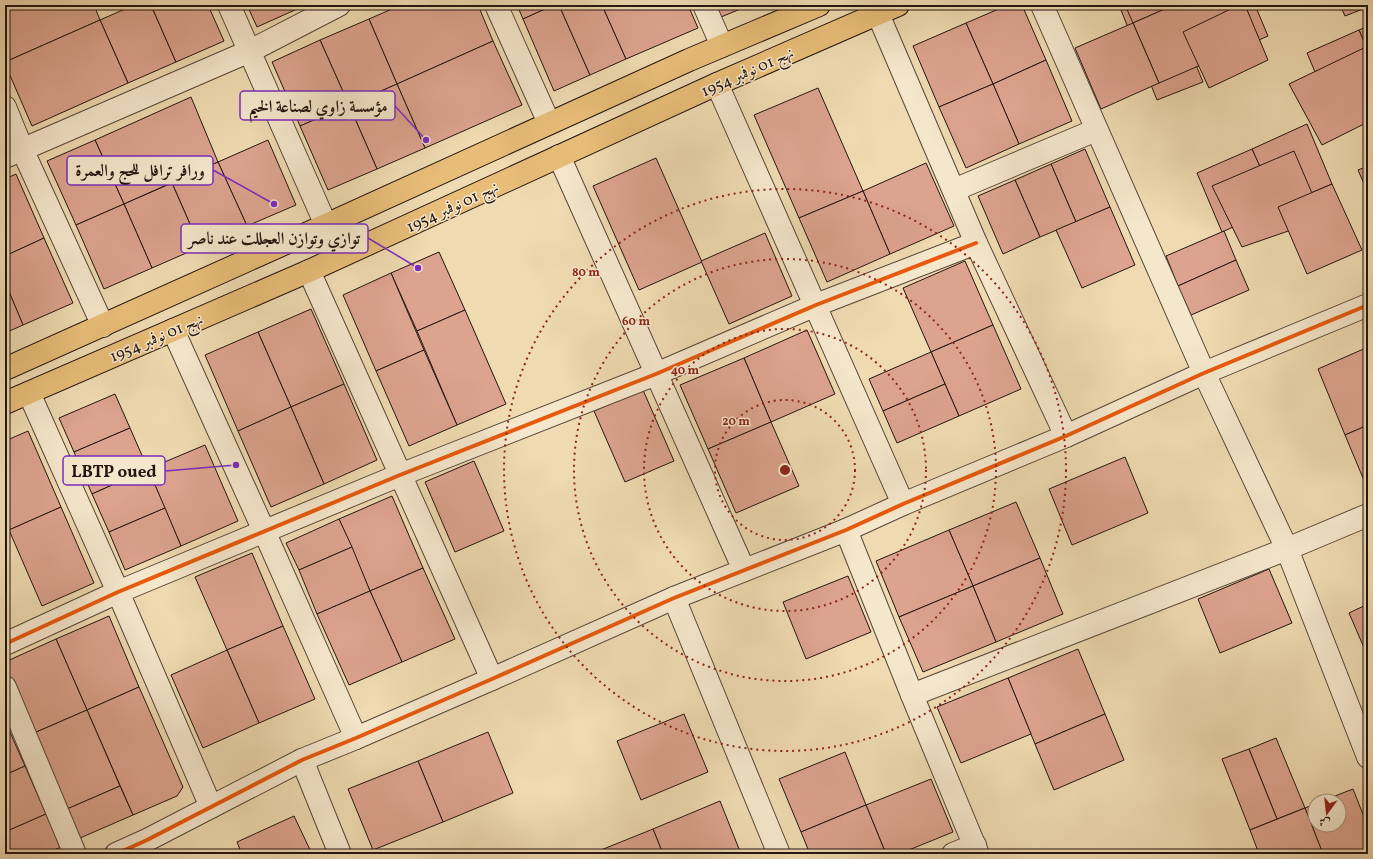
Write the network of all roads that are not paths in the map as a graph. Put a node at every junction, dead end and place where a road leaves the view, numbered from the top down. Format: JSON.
{"nodes":[{"id":1,"x":229,"y":5,"type":"edge"},
{"id":2,"x":339,"y":5,"type":"edge"},
{"id":3,"x":496,"y":5,"type":"edge"},
{"id":4,"x":704,"y":5,"type":"edge"},
{"id":5,"x":819,"y":5,"type":"edge"},
{"id":6,"x":898,"y":5,"type":"edge"},
{"id":7,"x":1042,"y":5,"type":"edge"},
{"id":8,"x":878,"y":14,"type":"junction"},
{"id":9,"x":722,"y":46,"type":"junction"},
{"id":10,"x":250,"y":50,"type":"junction"},
{"id":11,"x":717,"y":84,"type":"junction"},
{"id":12,"x":5,"y":107,"type":"edge"},
{"id":13,"x":549,"y":123,"type":"junction"},
{"id":14,"x":1096,"y":130,"type":"junction"},
{"id":15,"x":14,"y":153,"type":"edge"},
{"id":16,"x":559,"y":156,"type":"junction"},
{"id":17,"x":954,"y":190,"type":"junction"},
{"id":18,"x":326,"y":225,"type":"junction"},
{"id":19,"x":976,"y":243,"type":"junction"},
{"id":20,"x":309,"y":272,"type":"junction"},
{"id":21,"x":816,"y":305,"type":"junction"},
{"id":22,"x":1368,"y":306,"type":"edge"},
{"id":23,"x":103,"y":326,"type":"junction"},
{"id":24,"x":173,"y":330,"type":"junction"},
{"id":25,"x":5,"y":369,"type":"edge"},
{"id":26,"x":1204,"y":373,"type":"junction"},
{"id":27,"x":656,"y":374,"type":"junction"},
{"id":28,"x":29,"y":393,"type":"junction"},
{"id":29,"x":5,"y":403,"type":"edge"},
{"id":30,"x":1066,"y":436,"type":"junction"},
{"id":31,"x":400,"y":475,"type":"junction"},
{"id":32,"x":903,"y":504,"type":"junction"},
{"id":33,"x":1368,"y":515,"type":"edge"},
{"id":34,"x":846,"y":530,"type":"junction"},
{"id":35,"x":264,"y":531,"type":"junction"},
{"id":36,"x":1287,"y":549,"type":"junction"},
{"id":37,"x":744,"y":570,"type":"junction"},
{"id":38,"x":118,"y":592,"type":"junction"},
{"id":39,"x":674,"y":598,"type":"junction"},
{"id":40,"x":5,"y":644,"type":"edge"},
{"id":41,"x":492,"y":679,"type":"junction"},
{"id":42,"x":5,"y":687,"type":"edge"},
{"id":43,"x":912,"y":695,"type":"junction"},
{"id":44,"x":356,"y":738,"type":"junction"},
{"id":45,"x":1368,"y":757,"type":"edge"},
{"id":46,"x":302,"y":760,"type":"junction"},
{"id":47,"x":211,"y":808,"type":"junction"},
{"id":48,"x":150,"y":847,"type":"edge"},
{"id":49,"x":976,"y":850,"type":"edge"},
{"id":50,"x":75,"y":854,"type":"edge"},
{"id":51,"x":116,"y":854,"type":"edge"},
{"id":52,"x":340,"y":854,"type":"edge"},
{"id":53,"x":778,"y":854,"type":"edge"},
{"id":54,"x":953,"y":854,"type":"edge"}],
"edges":[{"from":1,"to":10,"type":"street"},
{"from":2,"to":10,"type":"street"},
{"from":3,"to":13,"type":"street"},
{"from":4,"to":9,"type":"street"},
{"from":5,"to":9,"type":"main road","name":"نهج 01 نوفمبر 1954"},
{"from":6,"to":8,"type":"main road","name":"نهج 01 نوفمبر 1954"},
{"from":7,"to":14,"type":"street"},
{"from":8,"to":11,"type":"main road","name":"نهج 01 نوفمبر 1954"},
{"from":8,"to":17,"type":"street"},
{"from":9,"to":13,"type":"main road","name":"نهج 01 نوفمبر 1954"},
{"from":10,"to":15,"type":"street"},
{"from":10,"to":18,"type":"street"},
{"from":11,"to":16,"type":"main road","name":"نهج 01 نوفمبر 1954"},
{"from":11,"to":21,"type":"street"},
{"from":12,"to":15,"type":"street"},
{"from":13,"to":18,"type":"main road","name":"نهج 01 نوفمبر 1954"},
{"from":14,"to":17,"type":"street"},
{"from":14,"to":26,"type":"street"},
{"from":15,"to":23,"type":"street"},
{"from":16,"to":20,"type":"main road","name":"نهج 01 نوفمبر 1954"},
{"from":16,"to":27,"type":"street"},
{"from":17,"to":19,"type":"street"},
{"from":18,"to":23,"type":"main road","name":"نهج 01 نوفمبر 1954"},
{"from":19,"to":21,"type":"street"},
{"from":19,"to":30,"type":"street"},
{"from":20,"to":24,"type":"main road","name":"نهج 01 نوفمبر 1954"},
{"from":20,"to":31,"type":"street"},
{"from":21,"to":27,"type":"street"},
{"from":21,"to":32,"type":"street"},
{"from":22,"to":26,"type":"street"},
{"from":23,"to":25,"type":"main road","name":"نهج 01 نوفمبر 1954"},
{"from":24,"to":28,"type":"main road","name":"نهج 01 نوفمبر 1954"},
{"from":24,"to":35,"type":"street"},
{"from":26,"to":30,"type":"street"},
{"from":26,"to":36,"type":"street"},
{"from":27,"to":31,"type":"street"},
{"from":27,"to":37,"type":"street"},
{"from":28,"to":29,"type":"main road","name":"نهج 01 نوفمبر 1954"},
{"from":28,"to":38,"type":"street"},
{"from":30,"to":32,"type":"street"},
{"from":31,"to":35,"type":"street"},
{"from":31,"to":41,"type":"street"},
{"from":32,"to":34,"type":"street"},
{"from":33,"to":36,"type":"street"},
{"from":34,"to":37,"type":"street"},
{"from":34,"to":43,"type":"street"},
{"from":35,"to":38,"type":"street"},
{"from":35,"to":44,"type":"street"},
{"from":36,"to":43,"type":"street"},
{"from":36,"to":45,"type":"street"},
{"from":37,"to":39,"type":"street"},
{"from":38,"to":40,"type":"street"},
{"from":38,"to":47,"type":"street"},
{"from":39,"to":41,"type":"street"},
{"from":39,"to":53,"type":"street"},
{"from":41,"to":44,"type":"street"},
{"from":42,"to":50,"type":"street"},
{"from":43,"to":49,"type":"street"},
{"from":44,"to":46,"type":"street"},
{"from":46,"to":47,"type":"street"},
{"from":46,"to":52,"type":"street"},
{"from":47,"to":48,"type":"street"},
{"from":48,"to":51,"type":"street"},
{"from":49,"to":54,"type":"street"}]}
